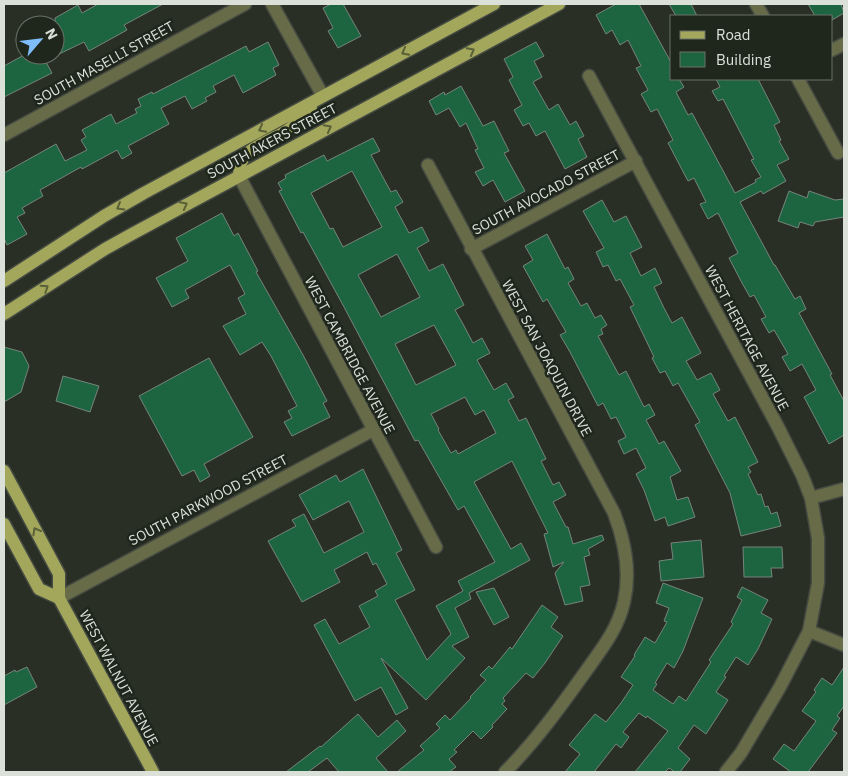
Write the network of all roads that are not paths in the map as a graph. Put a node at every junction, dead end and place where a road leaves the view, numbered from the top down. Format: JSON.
{"nodes":[{"id":1,"x":245,"y":4,"type":"edge"},
{"id":2,"x":272,"y":4,"type":"edge"},
{"id":3,"x":494,"y":4,"type":"edge"},
{"id":4,"x":559,"y":4,"type":"edge"},
{"id":5,"x":756,"y":4,"type":"edge"},
{"id":6,"x":763,"y":15,"type":"edge"},
{"id":7,"x":589,"y":76,"type":"dead end"},
{"id":8,"x":799,"y":80,"type":"edge"},
{"id":9,"x":323,"y":96,"type":"junction"},
{"id":10,"x":4,"y":135,"type":"edge"},
{"id":11,"x":838,"y":153,"type":"dead end"},
{"id":12,"x":636,"y":161,"type":"junction"},
{"id":13,"x":428,"y":165,"type":"dead end"},
{"id":14,"x":239,"y":176,"type":"junction"},
{"id":15,"x":471,"y":249,"type":"junction"},
{"id":16,"x":4,"y":281,"type":"edge"},
{"id":17,"x":4,"y":314,"type":"edge"},
{"id":18,"x":373,"y":430,"type":"junction"},
{"id":19,"x":4,"y":471,"type":"edge"},
{"id":20,"x":844,"y":490,"type":"edge"},
{"id":21,"x":811,"y":498,"type":"junction"},
{"id":22,"x":4,"y":524,"type":"edge"},
{"id":23,"x":436,"y":547,"type":"dead end"},
{"id":24,"x":58,"y":598,"type":"junction"},
{"id":25,"x":809,"y":631,"type":"junction"},
{"id":26,"x":844,"y":645,"type":"edge"},
{"id":27,"x":153,"y":772,"type":"edge"},
{"id":28,"x":505,"y":772,"type":"edge"},
{"id":29,"x":726,"y":772,"type":"edge"}],
"edges":[{"from":1,"to":10,"type":"street","name":"SOUTH MASELLI STREET"},
{"from":2,"to":9,"type":"street"},
{"from":3,"to":9,"type":"main road","name":"SOUTH AKERS STREET","one_way":true},
{"from":14,"to":4,"type":"main road","name":"SOUTH AKERS STREET","one_way":true},
{"from":5,"to":6,"type":"street"},
{"from":7,"to":12,"type":"street","name":"WEST HERITAGE AVENUE"},
{"from":8,"to":11,"type":"street"},
{"from":9,"to":14,"type":"main road"},
{"from":9,"to":16,"type":"main road","name":"SOUTH AKERS STREET","one_way":true},
{"from":12,"to":15,"type":"street","name":"SOUTH AVOCADO STREET"},
{"from":12,"to":21,"type":"street","name":"WEST HERITAGE AVENUE"},
{"from":13,"to":15,"type":"street","name":"WEST SAN JOAQUIN DRIVE"},
{"from":17,"to":14,"type":"main road","name":"SOUTH AKERS STREET","one_way":true},
{"from":14,"to":18,"type":"street","name":"WEST CAMBRIDGE AVENUE"},
{"from":15,"to":28,"type":"street","name":"WEST SAN JOAQUIN DRIVE"},
{"from":18,"to":23,"type":"street","name":"WEST CAMBRIDGE AVENUE"},
{"from":18,"to":24,"type":"street","name":"SOUTH PARKWOOD STREET"},
{"from":24,"to":19,"type":"main road","name":"WEST WALNUT AVENUE","one_way":true},
{"from":20,"to":21,"type":"street"},
{"from":21,"to":25,"type":"street","name":"WEST HERITAGE AVENUE"},
{"from":22,"to":24,"type":"main road"},
{"from":24,"to":27,"type":"main road","name":"WEST WALNUT AVENUE"},
{"from":25,"to":26,"type":"street"},
{"from":25,"to":29,"type":"street","name":"WEST HERITAGE AVENUE"}]}
